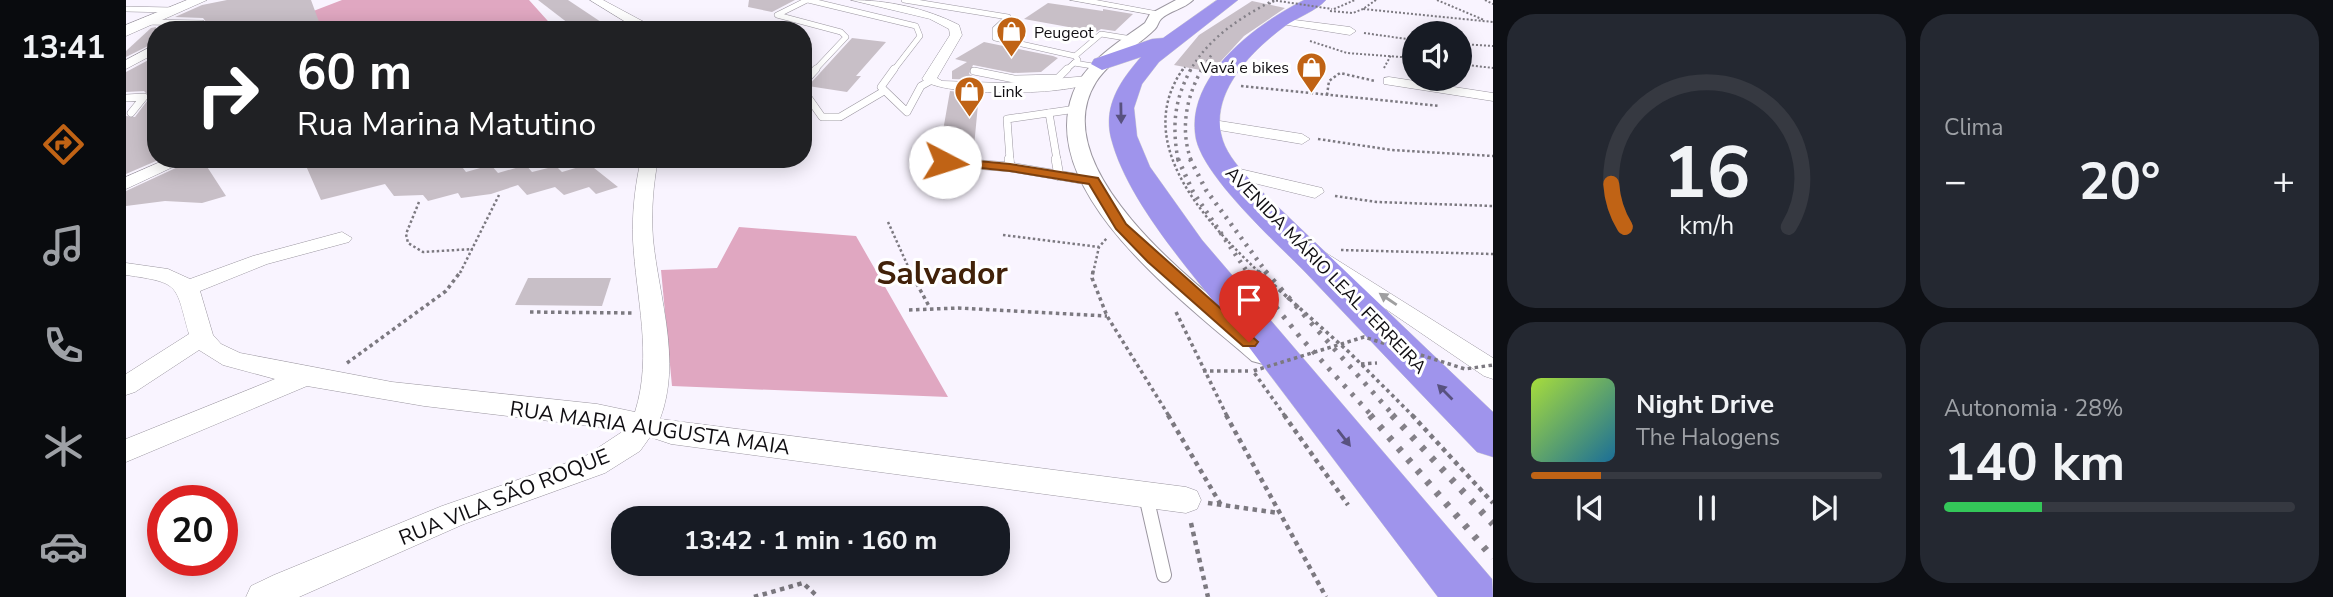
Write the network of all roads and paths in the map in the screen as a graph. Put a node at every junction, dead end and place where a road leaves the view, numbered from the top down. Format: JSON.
{"nodes":[{"id":1,"x":200,"y":0,"type":"edge"},
{"id":2,"x":595,"y":0,"type":"edge"},
{"id":3,"x":807,"y":0,"type":"edge"},
{"id":4,"x":856,"y":0,"type":"edge"},
{"id":5,"x":904,"y":0,"type":"edge"},
{"id":6,"x":1075,"y":0,"type":"edge"},
{"id":7,"x":1186,"y":0,"type":"edge"},
{"id":8,"x":1230,"y":0,"type":"edge"},
{"id":9,"x":1272,"y":0,"type":"edge"},
{"id":10,"x":1355,"y":0,"type":"edge"},
{"id":11,"x":1376,"y":0,"type":"edge"},
{"id":12,"x":1437,"y":0,"type":"edge"},
{"id":13,"x":1485,"y":0,"type":"edge"},
{"id":14,"x":936,"y":1,"type":"edge"},
{"id":15,"x":1493,"y":4,"type":"edge"},
{"id":16,"x":1322,"y":6,"type":"edge"},
{"id":17,"x":126,"y":9,"type":"edge"},
{"id":18,"x":171,"y":10,"type":"junction"},
{"id":19,"x":1359,"y":11,"type":"junction"},
{"id":20,"x":1272,"y":15,"type":"edge"},
{"id":21,"x":631,"y":21,"type":"edge"},
{"id":22,"x":799,"y":21,"type":"edge"},
{"id":23,"x":141,"y":22,"type":"junction"},
{"id":24,"x":147,"y":22,"type":"edge"},
{"id":25,"x":1487,"y":22,"type":"junction"},
{"id":26,"x":1493,"y":22,"type":"edge"},
{"id":27,"x":812,"y":24,"type":"edge"},
{"id":28,"x":126,"y":31,"type":"edge"},
{"id":29,"x":1350,"y":31,"type":"joint"},
{"id":30,"x":1169,"y":33,"type":"junction"},
{"id":31,"x":1402,"y":38,"type":"edge"},
{"id":32,"x":1310,"y":41,"type":"joint"},
{"id":33,"x":1129,"y":42,"type":"junction"},
{"id":34,"x":1472,"y":45,"type":"edge"},
{"id":35,"x":1493,"y":46,"type":"edge"},
{"id":36,"x":147,"y":53,"type":"edge"},
{"id":37,"x":1391,"y":55,"type":"junction"},
{"id":38,"x":1402,"y":56,"type":"edge"},
{"id":39,"x":1075,"y":59,"type":"junction"},
{"id":40,"x":126,"y":65,"type":"edge"},
{"id":41,"x":1472,"y":65,"type":"edge"},
{"id":42,"x":1493,"y":68,"type":"edge"},
{"id":43,"x":974,"y":71,"type":"dead end"},
{"id":44,"x":812,"y":73,"type":"edge"},
{"id":45,"x":1389,"y":81,"type":"junction"},
{"id":46,"x":930,"y":82,"type":"junction"},
{"id":47,"x":1089,"y":83,"type":"junction"},
{"id":48,"x":1253,"y":87,"type":"dead end"},
{"id":49,"x":884,"y":91,"type":"junction"},
{"id":50,"x":1327,"y":95,"type":"junction"},
{"id":51,"x":1493,"y":97,"type":"edge"},
{"id":52,"x":126,"y":98,"type":"edge"},
{"id":53,"x":812,"y":103,"type":"edge"},
{"id":54,"x":1442,"y":106,"type":"dead end"},
{"id":55,"x":131,"y":113,"type":"dead end"},
{"id":56,"x":1049,"y":113,"type":"junction"},
{"id":57,"x":1207,"y":124,"type":"junction"},
{"id":58,"x":1298,"y":138,"type":"joint"},
{"id":59,"x":1493,"y":156,"type":"edge"},
{"id":60,"x":945,"y":162,"type":"dead end"},
{"id":61,"x":1010,"y":167,"type":"junction"},
{"id":62,"x":161,"y":168,"type":"edge"},
{"id":63,"x":648,"y":168,"type":"edge"},
{"id":64,"x":1227,"y":171,"type":"junction"},
{"id":65,"x":1059,"y":176,"type":"junction"},
{"id":66,"x":1093,"y":181,"type":"junction"},
{"id":67,"x":126,"y":184,"type":"edge"},
{"id":68,"x":1315,"y":192,"type":"joint"},
{"id":69,"x":499,"y":195,"type":"dead end"},
{"id":70,"x":419,"y":202,"type":"dead end"},
{"id":71,"x":1493,"y":206,"type":"edge"},
{"id":72,"x":888,"y":222,"type":"dead end"},
{"id":73,"x":1003,"y":235,"type":"dead end"},
{"id":74,"x":342,"y":238,"type":"dead end"},
{"id":75,"x":1299,"y":242,"type":"junction"},
{"id":76,"x":474,"y":249,"type":"junction"},
{"id":77,"x":1493,"y":254,"type":"edge"},
{"id":78,"x":126,"y":269,"type":"edge"},
{"id":79,"x":188,"y":288,"type":"junction"},
{"id":80,"x":930,"y":308,"type":"junction"},
{"id":81,"x":1175,"y":309,"type":"dead end"},
{"id":82,"x":909,"y":310,"type":"dead end"},
{"id":83,"x":530,"y":312,"type":"dead end"},
{"id":84,"x":652,"y":313,"type":"junction"},
{"id":85,"x":1107,"y":316,"type":"junction"},
{"id":86,"x":1445,"y":337,"type":"junction"},
{"id":87,"x":200,"y":338,"type":"junction"},
{"id":88,"x":1493,"y":359,"type":"edge"},
{"id":89,"x":1380,"y":362,"type":"dead end"},
{"id":90,"x":1362,"y":364,"type":"junction"},
{"id":91,"x":1493,"y":367,"type":"edge"},
{"id":92,"x":1202,"y":371,"type":"junction"},
{"id":93,"x":1253,"y":371,"type":"junction"},
{"id":94,"x":316,"y":378,"type":"junction"},
{"id":95,"x":126,"y":386,"type":"edge"},
{"id":96,"x":1307,"y":391,"type":"junction"},
{"id":97,"x":643,"y":425,"type":"junction"},
{"id":98,"x":1493,"y":440,"type":"edge"},
{"id":99,"x":126,"y":451,"type":"edge"},
{"id":100,"x":1145,"y":495,"type":"junction"},
{"id":101,"x":1186,"y":500,"type":"junction"},
{"id":102,"x":1493,"y":503,"type":"edge"},
{"id":103,"x":1221,"y":505,"type":"junction"},
{"id":104,"x":1348,"y":505,"type":"dead end"},
{"id":105,"x":1279,"y":513,"type":"junction"},
{"id":106,"x":1164,"y":575,"type":"dead end"},
{"id":107,"x":263,"y":597,"type":"edge"},
{"id":108,"x":754,"y":597,"type":"edge"},
{"id":109,"x":818,"y":597,"type":"edge"},
{"id":110,"x":1208,"y":597,"type":"edge"},
{"id":111,"x":1326,"y":597,"type":"edge"},
{"id":112,"x":1472,"y":597,"type":"edge"}],
"edges":[{"from":1,"to":18,"type":"main road"},
{"from":2,"to":21,"type":"street"},
{"from":3,"to":22,"type":"lane"},
{"from":3,"to":49,"type":"lane"},
{"from":4,"to":46,"type":"street"},
{"from":5,"to":14,"type":"lane"},
{"from":6,"to":30,"type":"street"},
{"from":7,"to":30,"type":"street"},
{"from":8,"to":30,"type":"highway"},
{"from":9,"to":16,"type":"path","bridge":true},
{"from":10,"to":16,"type":"path"},
{"from":11,"to":19,"type":"path"},
{"from":12,"to":25,"type":"path"},
{"from":13,"to":15,"type":"path"},
{"from":14,"to":39,"type":"lane"},
{"from":16,"to":19,"type":"path"},
{"from":16,"to":19,"type":"path"},
{"from":16,"to":20,"type":"highway"},
{"from":17,"to":18,"type":"lane"},
{"from":18,"to":23,"type":"main road"},
{"from":19,"to":25,"type":"path"},
{"from":20,"to":29,"type":"street"},
{"from":20,"to":32,"type":"street"},
{"from":20,"to":57,"type":"highway"},
{"from":23,"to":24,"type":"lane"},
{"from":23,"to":28,"type":"main road"},
{"from":25,"to":26,"type":"path"},
{"from":27,"to":44,"type":"lane"},
{"from":29,"to":31,"type":"path"},
{"from":30,"to":33,"type":"street"},
{"from":30,"to":47,"type":"highway"},
{"from":30,"to":90,"type":"path"},
{"from":30,"to":96,"type":"highway","one_way":true},
{"from":32,"to":37,"type":"path"},
{"from":33,"to":39,"type":"lane"},
{"from":33,"to":47,"type":"street"},
{"from":34,"to":35,"type":"path"},
{"from":36,"to":40,"type":"street"},
{"from":37,"to":38,"type":"path"},
{"from":37,"to":45,"type":"path"},
{"from":39,"to":43,"type":"lane"},
{"from":39,"to":47,"type":"lane"},
{"from":41,"to":42,"type":"path"},
{"from":45,"to":50,"type":"path"},
{"from":45,"to":51,"type":"street"},
{"from":46,"to":47,"type":"street"},
{"from":46,"to":49,"type":"lane"},
{"from":47,"to":56,"type":"lane"},
{"from":47,"to":66,"type":"street"},
{"from":48,"to":50,"type":"path"},
{"from":49,"to":53,"type":"lane"},
{"from":50,"to":54,"type":"path"},
{"from":52,"to":55,"type":"lane"},
{"from":56,"to":61,"type":"lane"},
{"from":56,"to":65,"type":"lane"},
{"from":57,"to":58,"type":"street"},
{"from":57,"to":64,"type":"highway","name":"AVENIDA MÁRIO LEAL FERREIRA"},
{"from":58,"to":59,"type":"path"},
{"from":60,"to":61,"type":"lane"},
{"from":61,"to":65,"type":"lane"},
{"from":62,"to":67,"type":"street"},
{"from":63,"to":84,"type":"street","name":"RUA VILA SÃO ROQUE"},
{"from":64,"to":68,"type":"street"},
{"from":64,"to":75,"type":"highway","name":"AVENIDA MÁRIO LEAL FERREIRA"},
{"from":65,"to":66,"type":"lane"},
{"from":66,"to":96,"type":"street"},
{"from":68,"to":71,"type":"path"},
{"from":69,"to":76,"type":"path"},
{"from":70,"to":76,"type":"path"},
{"from":72,"to":80,"type":"path"},
{"from":73,"to":85,"type":"path"},
{"from":74,"to":79,"type":"street"},
{"from":75,"to":77,"type":"path"},
{"from":86,"to":75,"type":"street","one_way":true},
{"from":98,"to":75,"type":"highway","name":"AVENIDA MÁRIO LEAL FERREIRA","one_way":true},
{"from":76,"to":94,"type":"path"},
{"from":78,"to":79,"type":"street"},
{"from":79,"to":87,"type":"street"},
{"from":80,"to":82,"type":"path"},
{"from":80,"to":85,"type":"path"},
{"from":81,"to":92,"type":"path"},
{"from":83,"to":84,"type":"path"},
{"from":84,"to":97,"type":"street","name":"RUA VILA SÃO ROQUE"},
{"from":85,"to":103,"type":"path"},
{"from":86,"to":88,"type":"lane"},
{"from":86,"to":91,"type":"street"},
{"from":87,"to":94,"type":"street","name":"RUA MARIA AUGUSTA MAIA"},
{"from":87,"to":95,"type":"street"},
{"from":89,"to":90,"type":"path"},
{"from":90,"to":102,"type":"path"},
{"from":91,"to":93,"type":"path","bridge":true},
{"from":92,"to":93,"type":"path"},
{"from":92,"to":105,"type":"path"},
{"from":93,"to":104,"type":"path","bridge":true},
{"from":94,"to":97,"type":"street","name":"RUA MARIA AUGUSTA MAIA"},
{"from":94,"to":99,"type":"street"},
{"from":96,"to":112,"type":"highway","one_way":true},
{"from":97,"to":100,"type":"street","name":"RUA MARIA AUGUSTA MAIA"},
{"from":97,"to":107,"type":"street","name":"RUA VILA SÃO ROQUE"},
{"from":100,"to":101,"type":"street","name":"RUA MARIA AUGUSTA MAIA"},
{"from":100,"to":106,"type":"lane"},
{"from":101,"to":103,"type":"path"},
{"from":101,"to":110,"type":"path"},
{"from":103,"to":105,"type":"path"},
{"from":105,"to":111,"type":"path"},
{"from":108,"to":109,"type":"path"}]}
